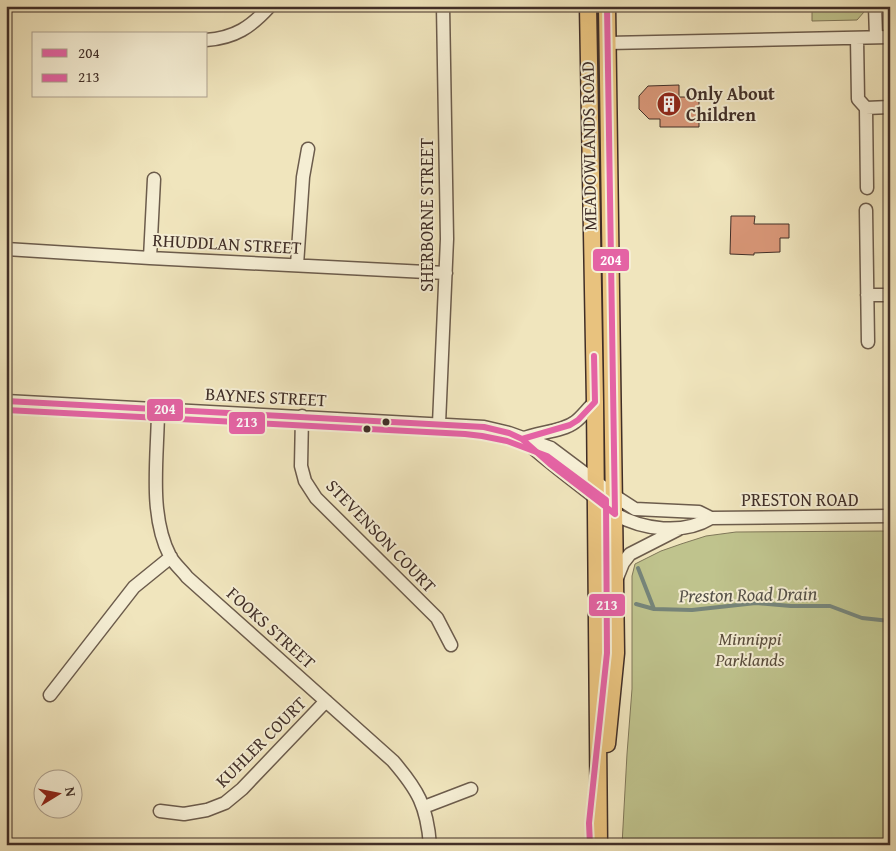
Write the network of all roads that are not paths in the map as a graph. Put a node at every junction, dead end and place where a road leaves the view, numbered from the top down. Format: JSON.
{"nodes":[{"id":1,"x":270,"y":6,"type":"edge"},
{"id":2,"x":443,"y":6,"type":"edge"},
{"id":3,"x":588,"y":6,"type":"edge"},
{"id":4,"x":607,"y":6,"type":"edge"},
{"id":5,"x":875,"y":6,"type":"edge"},
{"id":6,"x":876,"y":37,"type":"junction"},
{"id":7,"x":890,"y":37,"type":"edge"},
{"id":8,"x":857,"y":38,"type":"junction"},
{"id":9,"x":208,"y":40,"type":"edge"},
{"id":10,"x":608,"y":42,"type":"junction"},
{"id":11,"x":890,"y":106,"type":"edge"},
{"id":12,"x":866,"y":108,"type":"junction"},
{"id":13,"x":308,"y":149,"type":"dead end"},
{"id":14,"x":154,"y":179,"type":"dead end"},
{"id":15,"x":867,"y":188,"type":"dead end"},
{"id":16,"x":866,"y":210,"type":"dead end"},
{"id":17,"x":6,"y":248,"type":"edge"},
{"id":18,"x":150,"y":258,"type":"junction"},
{"id":19,"x":297,"y":265,"type":"junction"},
{"id":20,"x":446,"y":273,"type":"junction"},
{"id":21,"x":867,"y":295,"type":"junction"},
{"id":22,"x":890,"y":295,"type":"edge"},
{"id":23,"x":868,"y":342,"type":"dead end"},
{"id":24,"x":6,"y":401,"type":"edge"},
{"id":25,"x":595,"y":402,"type":"junction"},
{"id":26,"x":158,"y":409,"type":"junction"},
{"id":27,"x":302,"y":416,"type":"junction"},
{"id":28,"x":440,"y":424,"type":"junction"},
{"id":29,"x":522,"y":439,"type":"junction"},
{"id":30,"x":596,"y":481,"type":"junction"},
{"id":31,"x":615,"y":496,"type":"junction"},
{"id":32,"x":596,"y":498,"type":"junction"},
{"id":33,"x":615,"y":514,"type":"junction"},
{"id":34,"x":890,"y":516,"type":"edge"},
{"id":35,"x":711,"y":518,"type":"junction"},
{"id":36,"x":679,"y":529,"type":"junction"},
{"id":37,"x":171,"y":557,"type":"junction"},
{"id":38,"x":615,"y":582,"type":"junction"},
{"id":39,"x":451,"y":645,"type":"dead end"},
{"id":40,"x":50,"y":695,"type":"dead end"},
{"id":41,"x":326,"y":701,"type":"junction"},
{"id":42,"x":471,"y":789,"type":"dead end"},
{"id":43,"x":424,"y":807,"type":"junction"},
{"id":44,"x":160,"y":811,"type":"dead end"},
{"id":45,"x":598,"y":824,"type":"junction"},
{"id":46,"x":430,"y":845,"type":"edge"},
{"id":47,"x":599,"y":845,"type":"edge"}],
"edges":[{"from":1,"to":9,"type":"street"},
{"from":2,"to":20,"type":"street","name":"SHERBORNE STREET"},
{"from":3,"to":25,"type":"main road","name":"MEADOWLANDS ROAD"},
{"from":4,"to":10,"type":"main road","name":"MEADOWLANDS ROAD"},
{"from":5,"to":6,"type":"street"},
{"from":6,"to":7,"type":"street"},
{"from":6,"to":8,"type":"street"},
{"from":8,"to":10,"type":"street"},
{"from":8,"to":12,"type":"street"},
{"from":10,"to":31,"type":"main road","name":"MEADOWLANDS ROAD"},
{"from":11,"to":12,"type":"street"},
{"from":12,"to":15,"type":"street"},
{"from":13,"to":19,"type":"street"},
{"from":14,"to":18,"type":"street"},
{"from":16,"to":21,"type":"street"},
{"from":17,"to":18,"type":"street","name":"RHUDDLAN STREET"},
{"from":18,"to":19,"type":"street","name":"RHUDDLAN STREET"},
{"from":19,"to":20,"type":"street","name":"RHUDDLAN STREET"},
{"from":20,"to":28,"type":"street","name":"SHERBORNE STREET"},
{"from":21,"to":22,"type":"street"},
{"from":21,"to":23,"type":"street"},
{"from":24,"to":26,"type":"street","name":"BAYNES STREET"},
{"from":25,"to":29,"type":"street"},
{"from":25,"to":30,"type":"main road","name":"MEADOWLANDS ROAD"},
{"from":26,"to":27,"type":"street","name":"BAYNES STREET"},
{"from":26,"to":37,"type":"street","name":"FOOKS STREET"},
{"from":27,"to":28,"type":"street","name":"BAYNES STREET"},
{"from":27,"to":39,"type":"street","name":"STEVENSON COURT"},
{"from":28,"to":29,"type":"street","name":"BAYNES STREET"},
{"from":29,"to":30,"type":"street","name":"BAYNES STREET"},
{"from":29,"to":32,"type":"street","name":"BAYNES STREET"},
{"from":30,"to":31,"type":"street","name":"BAYNES STREET"},
{"from":30,"to":32,"type":"main road","name":"MEADOWLANDS ROAD"},
{"from":31,"to":33,"type":"main road","name":"MEADOWLANDS ROAD"},
{"from":31,"to":35,"type":"street","name":"PRESTON ROAD"},
{"from":32,"to":33,"type":"street","name":"BAYNES STREET"},
{"from":32,"to":45,"type":"main road","name":"MEADOWLANDS ROAD"},
{"from":33,"to":36,"type":"street","name":"PRESTON ROAD"},
{"from":33,"to":38,"type":"main road","name":"MEADOWLANDS ROAD"},
{"from":34,"to":35,"type":"street","name":"PRESTON ROAD"},
{"from":35,"to":36,"type":"street","name":"PRESTON ROAD"},
{"from":36,"to":38,"type":"street"},
{"from":37,"to":40,"type":"street"},
{"from":37,"to":41,"type":"street","name":"FOOKS STREET"},
{"from":38,"to":45,"type":"main road","name":"MEADOWLANDS ROAD"},
{"from":41,"to":43,"type":"street","name":"FOOKS STREET"},
{"from":41,"to":44,"type":"street","name":"KUHLER COURT"},
{"from":42,"to":43,"type":"street"},
{"from":43,"to":46,"type":"street","name":"FOOKS STREET"},
{"from":45,"to":47,"type":"main road","name":"MEADOWLANDS ROAD"}]}
